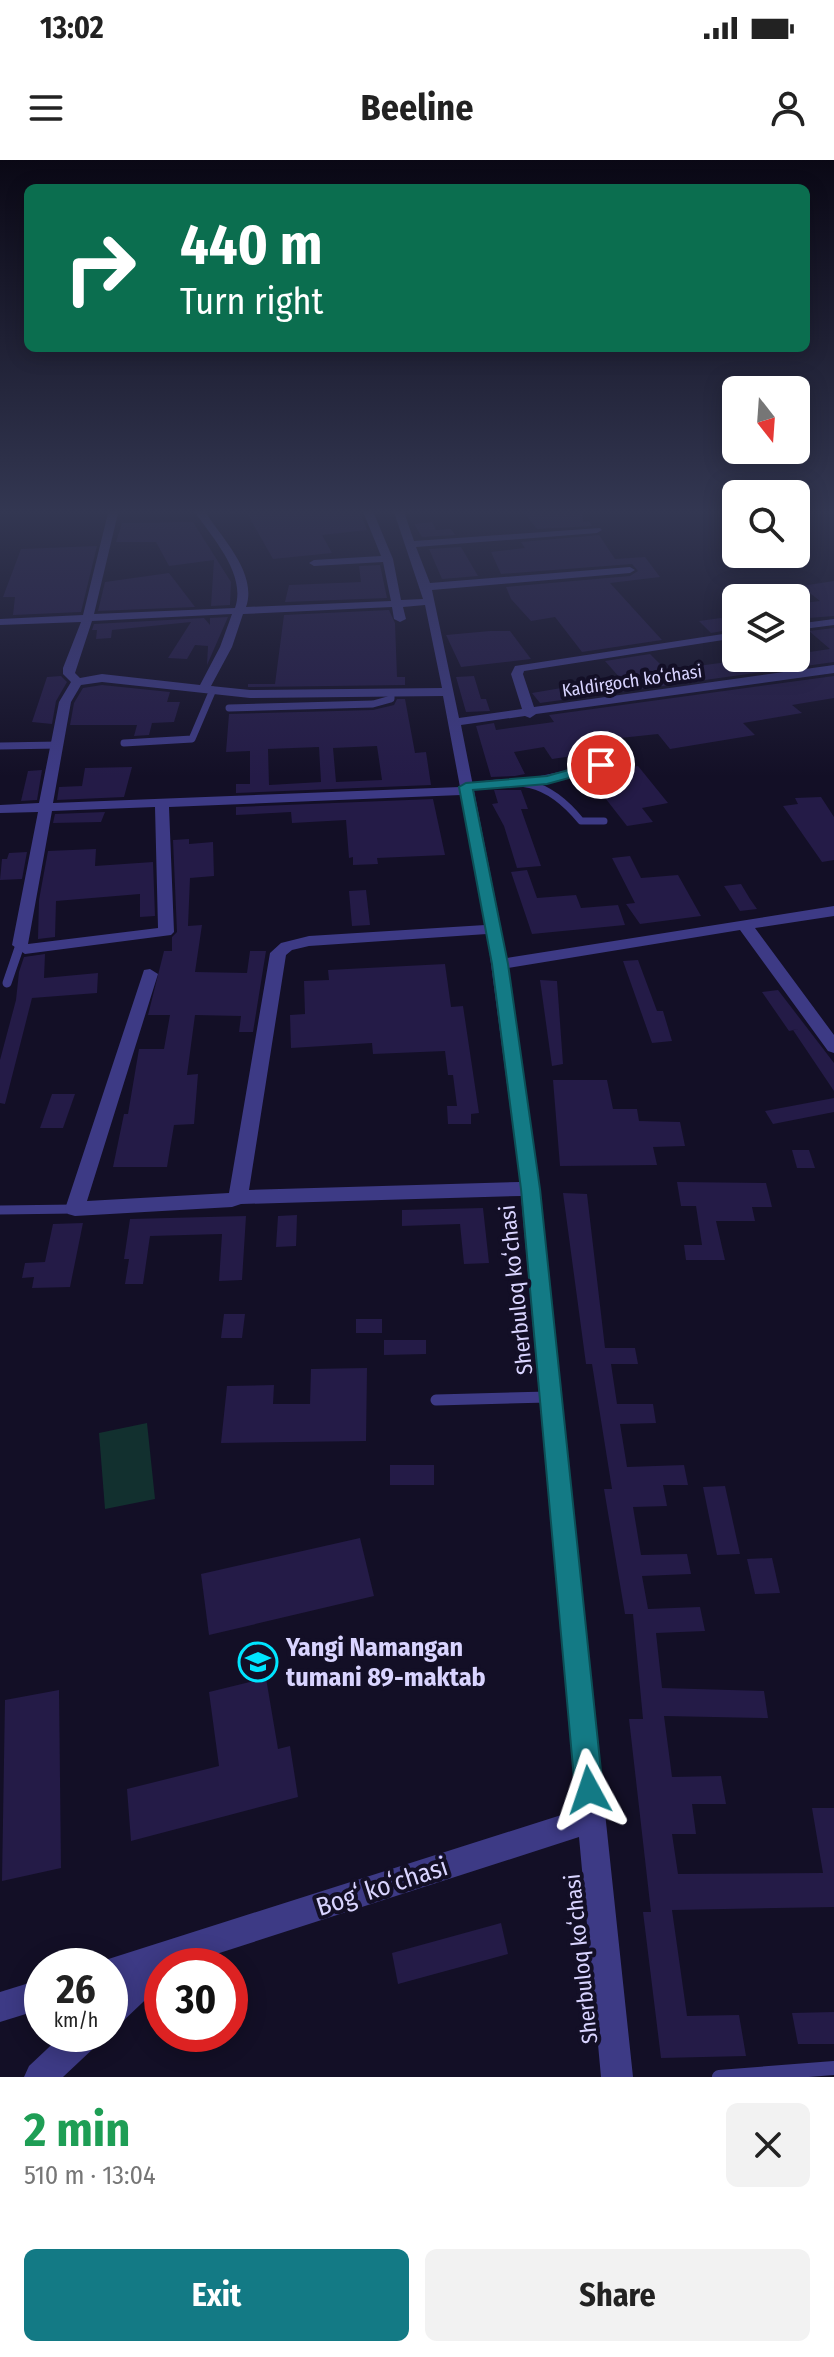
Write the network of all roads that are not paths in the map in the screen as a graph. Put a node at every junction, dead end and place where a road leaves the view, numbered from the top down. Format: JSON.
{"nodes":[{"id":1,"x":92,"y":598,"type":"edge"},
{"id":2,"x":244,"y":598,"type":"edge"},
{"id":3,"x":395,"y":598,"type":"edge"},
{"id":4,"x":412,"y":598,"type":"edge"},
{"id":5,"x":429,"y":598,"type":"edge"},
{"id":6,"x":396,"y":603,"type":"junction"},
{"id":7,"x":241,"y":610,"type":"junction"},
{"id":8,"x":88,"y":617,"type":"junction"},
{"id":9,"x":400,"y":619,"type":"dead end"},
{"id":10,"x":6,"y":622,"type":"edge"},
{"id":11,"x":834,"y":622,"type":"edge"},
{"id":12,"x":810,"y":625,"type":"edge"},
{"id":13,"x":722,"y":637,"type":"edge"},
{"id":14,"x":0,"y":639,"type":"edge"},
{"id":15,"x":834,"y":669,"type":"edge"},
{"id":16,"x":77,"y":682,"type":"junction"},
{"id":17,"x":209,"y":688,"type":"junction"},
{"id":18,"x":449,"y":692,"type":"junction"},
{"id":19,"x":391,"y":693,"type":"junction"},
{"id":20,"x":229,"y":708,"type":"dead end"},
{"id":21,"x":530,"y":714,"type":"junction"},
{"id":22,"x":454,"y":722,"type":"junction"},
{"id":23,"x":124,"y":743,"type":"dead end"},
{"id":24,"x":59,"y":745,"type":"junction"},
{"id":25,"x":0,"y":746,"type":"edge"},
{"id":26,"x":618,"y":763,"type":"dead end"},
{"id":27,"x":531,"y":781,"type":"junction"},
{"id":28,"x":466,"y":789,"type":"junction"},
{"id":29,"x":162,"y":802,"type":"junction"},
{"id":30,"x":46,"y":807,"type":"junction"},
{"id":31,"x":0,"y":809,"type":"edge"},
{"id":32,"x":604,"y":821,"type":"dead end"},
{"id":33,"x":834,"y":911,"type":"edge"},
{"id":34,"x":745,"y":926,"type":"junction"},
{"id":35,"x":491,"y":929,"type":"junction"},
{"id":36,"x":20,"y":945,"type":"junction"},
{"id":37,"x":500,"y":964,"type":"junction"},
{"id":38,"x":150,"y":974,"type":"dead end"},
{"id":39,"x":7,"y":983,"type":"dead end"},
{"id":40,"x":834,"y":1047,"type":"edge"},
{"id":41,"x":530,"y":1189,"type":"junction"},
{"id":42,"x":238,"y":1197,"type":"junction"},
{"id":43,"x":75,"y":1209,"type":"junction"},
{"id":44,"x":0,"y":1210,"type":"edge"},
{"id":45,"x":551,"y":1397,"type":"junction"},
{"id":46,"x":436,"y":1400,"type":"dead end"},
{"id":47,"x":592,"y":1819,"type":"junction"},
{"id":48,"x":191,"y":1948,"type":"edge"},
{"id":49,"x":144,"y":1980,"type":"edge"},
{"id":50,"x":128,"y":1995,"type":"edge"},
{"id":51,"x":24,"y":2000,"type":"edge"},
{"id":52,"x":0,"y":2007,"type":"edge"},
{"id":53,"x":67,"y":2052,"type":"edge"},
{"id":54,"x":834,"y":2068,"type":"edge"},
{"id":55,"x":769,"y":2076,"type":"edge"},
{"id":56,"x":40,"y":2077,"type":"edge"},
{"id":57,"x":617,"y":2077,"type":"edge"},
{"id":58,"x":719,"y":2077,"type":"edge"}],
"edges":[{"from":1,"to":8,"type":"street"},
{"from":2,"to":7,"type":"street"},
{"from":3,"to":6,"type":"street"},
{"from":4,"to":6,"type":"street"},
{"from":5,"to":18,"type":"street","name":"Sherbuloq koʻchasi"},
{"from":6,"to":7,"type":"street"},
{"from":6,"to":9,"type":"street"},
{"from":7,"to":8,"type":"street"},
{"from":7,"to":17,"type":"street"},
{"from":8,"to":10,"type":"street"},
{"from":8,"to":16,"type":"street"},
{"from":10,"to":14,"type":"street"},
{"from":11,"to":12,"type":"street"},
{"from":13,"to":21,"type":"street","name":"Kaldirgoch koʻchasi"},
{"from":15,"to":21,"type":"street","name":"Kaldirgoch koʻchasi"},
{"from":16,"to":17,"type":"street"},
{"from":16,"to":24,"type":"street"},
{"from":17,"to":19,"type":"street"},
{"from":17,"to":23,"type":"lane"},
{"from":18,"to":19,"type":"street"},
{"from":18,"to":22,"type":"street","name":"Sherbuloq koʻchasi"},
{"from":19,"to":20,"type":"lane"},
{"from":21,"to":22,"type":"street","name":"Kaldirgoch koʻchasi"},
{"from":22,"to":28,"type":"street","name":"Sherbuloq koʻchasi"},
{"from":24,"to":25,"type":"lane"},
{"from":24,"to":30,"type":"street"},
{"from":26,"to":27,"type":"lane"},
{"from":27,"to":28,"type":"lane"},
{"from":27,"to":32,"type":"lane"},
{"from":28,"to":29,"type":"street"},
{"from":28,"to":35,"type":"street","name":"Sherbuloq koʻchasi"},
{"from":29,"to":30,"type":"street"},
{"from":29,"to":36,"type":"street"},
{"from":30,"to":31,"type":"street"},
{"from":30,"to":36,"type":"street"},
{"from":33,"to":34,"type":"street"},
{"from":34,"to":37,"type":"street"},
{"from":34,"to":40,"type":"street"},
{"from":35,"to":37,"type":"street","name":"Sherbuloq koʻchasi"},
{"from":35,"to":42,"type":"street"},
{"from":36,"to":39,"type":"lane"},
{"from":37,"to":41,"type":"street","name":"Sherbuloq koʻchasi"},
{"from":38,"to":43,"type":"street"},
{"from":41,"to":42,"type":"street"},
{"from":41,"to":45,"type":"street","name":"Sherbuloq koʻchasi"},
{"from":42,"to":43,"type":"street"},
{"from":43,"to":44,"type":"lane"},
{"from":45,"to":46,"type":"lane"},
{"from":45,"to":47,"type":"street","name":"Sherbuloq koʻchasi"},
{"from":47,"to":48,"type":"street","name":"Bogʻ koʻchasi"},
{"from":47,"to":57,"type":"street","name":"Sherbuloq koʻchasi"},
{"from":49,"to":50,"type":"street","name":"Bogʻ koʻchasi"},
{"from":51,"to":52,"type":"street"},
{"from":53,"to":56,"type":"street"},
{"from":54,"to":55,"type":"lane"},
{"from":55,"to":58,"type":"lane"}]}
